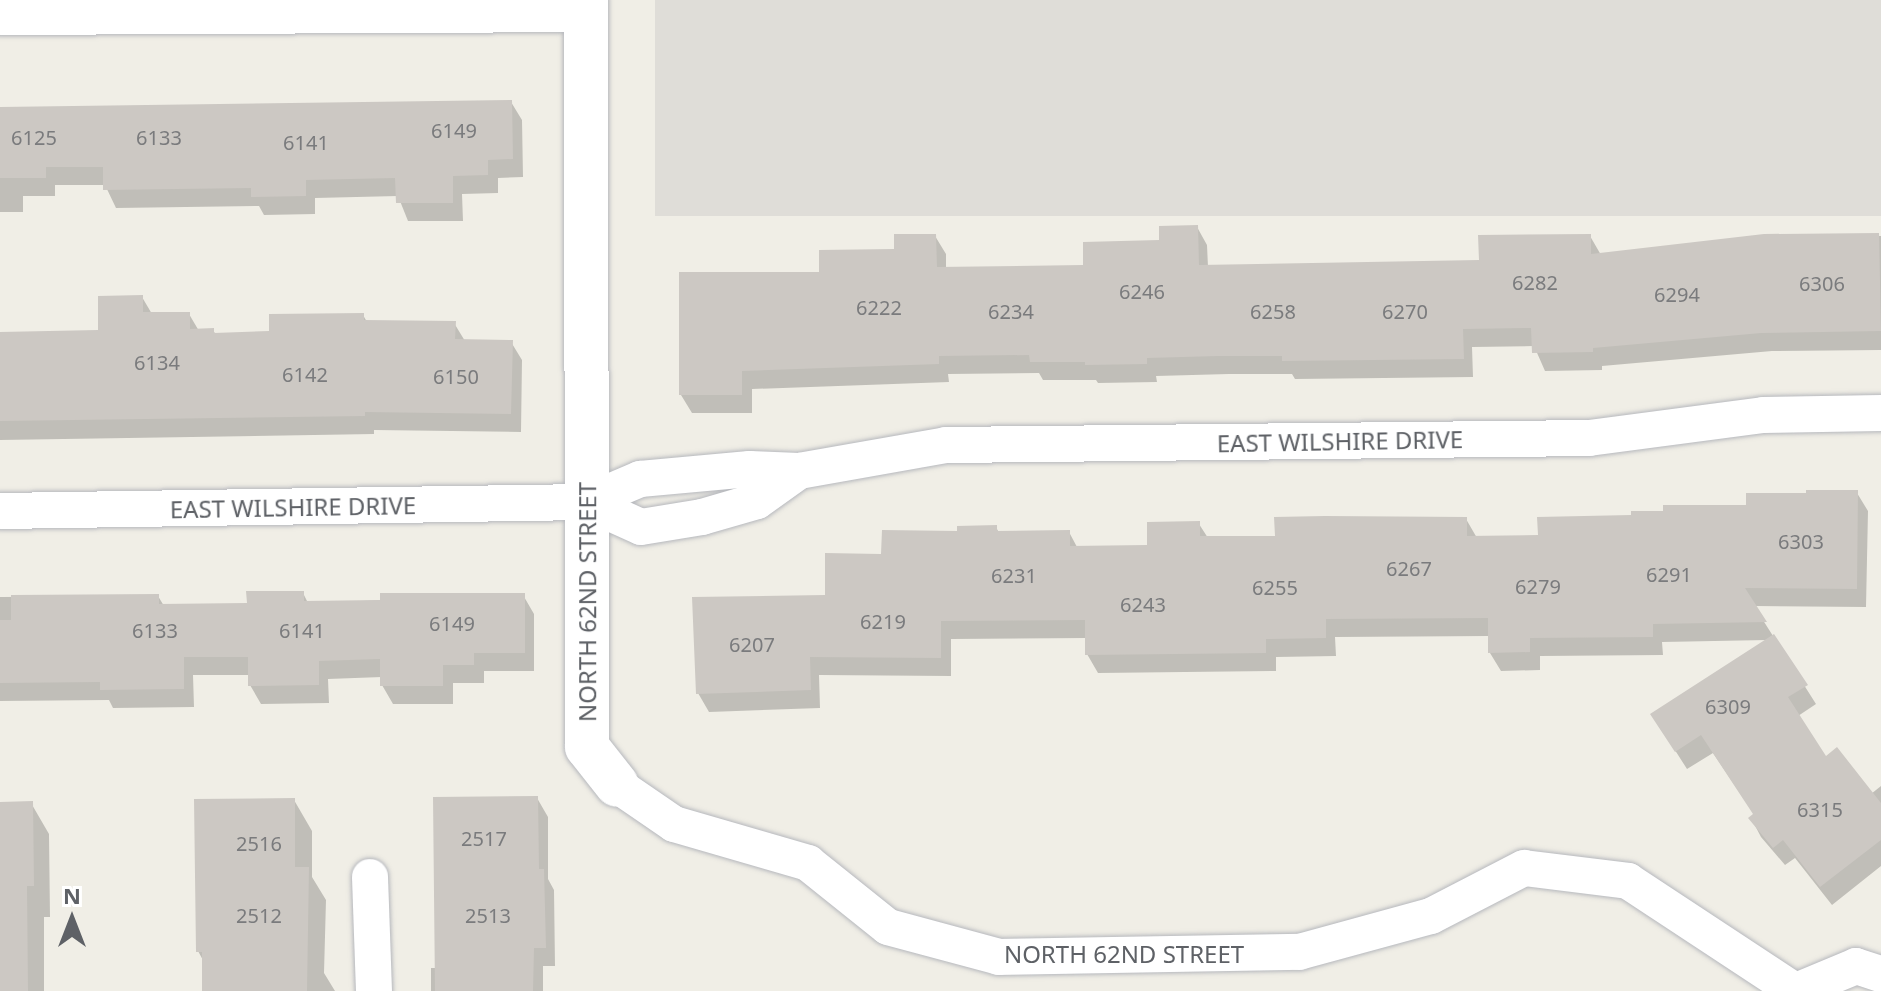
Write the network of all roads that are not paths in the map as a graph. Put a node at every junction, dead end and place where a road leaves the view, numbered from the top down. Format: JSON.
{"nodes":[{"id":1,"x":586,"y":7,"type":"edge"},
{"id":2,"x":0,"y":17,"type":"edge"},
{"id":3,"x":1881,"y":413,"type":"edge"},
{"id":4,"x":799,"y":471,"type":"junction"},
{"id":5,"x":586,"y":502,"type":"junction"},
{"id":6,"x":0,"y":511,"type":"edge"},
{"id":7,"x":617,"y":785,"type":"joint"},
{"id":8,"x":370,"y":877,"type":"dead end"},
{"id":9,"x":1881,"y":974,"type":"edge"},
{"id":10,"x":374,"y":991,"type":"edge"},
{"id":11,"x":1796,"y":991,"type":"edge"}],
"edges":[{"from":1,"to":2,"type":"street"},
{"from":1,"to":5,"type":"street","name":"NORTH 62ND STREET"},
{"from":3,"to":4,"type":"street","name":"EAST WILSHIRE DRIVE"},
{"from":4,"to":5,"type":"street","name":"EAST WILSHIRE DRIVE"},
{"from":4,"to":5,"type":"street","name":"EAST WILSHIRE DRIVE"},
{"from":5,"to":6,"type":"street","name":"EAST WILSHIRE DRIVE"},
{"from":5,"to":7,"type":"street","name":"NORTH 62ND STREET"},
{"from":7,"to":11,"type":"street","name":"NORTH 62ND STREET"},
{"from":8,"to":10,"type":"street"},
{"from":9,"to":11,"type":"street","name":"NORTH 62ND STREET"}]}
